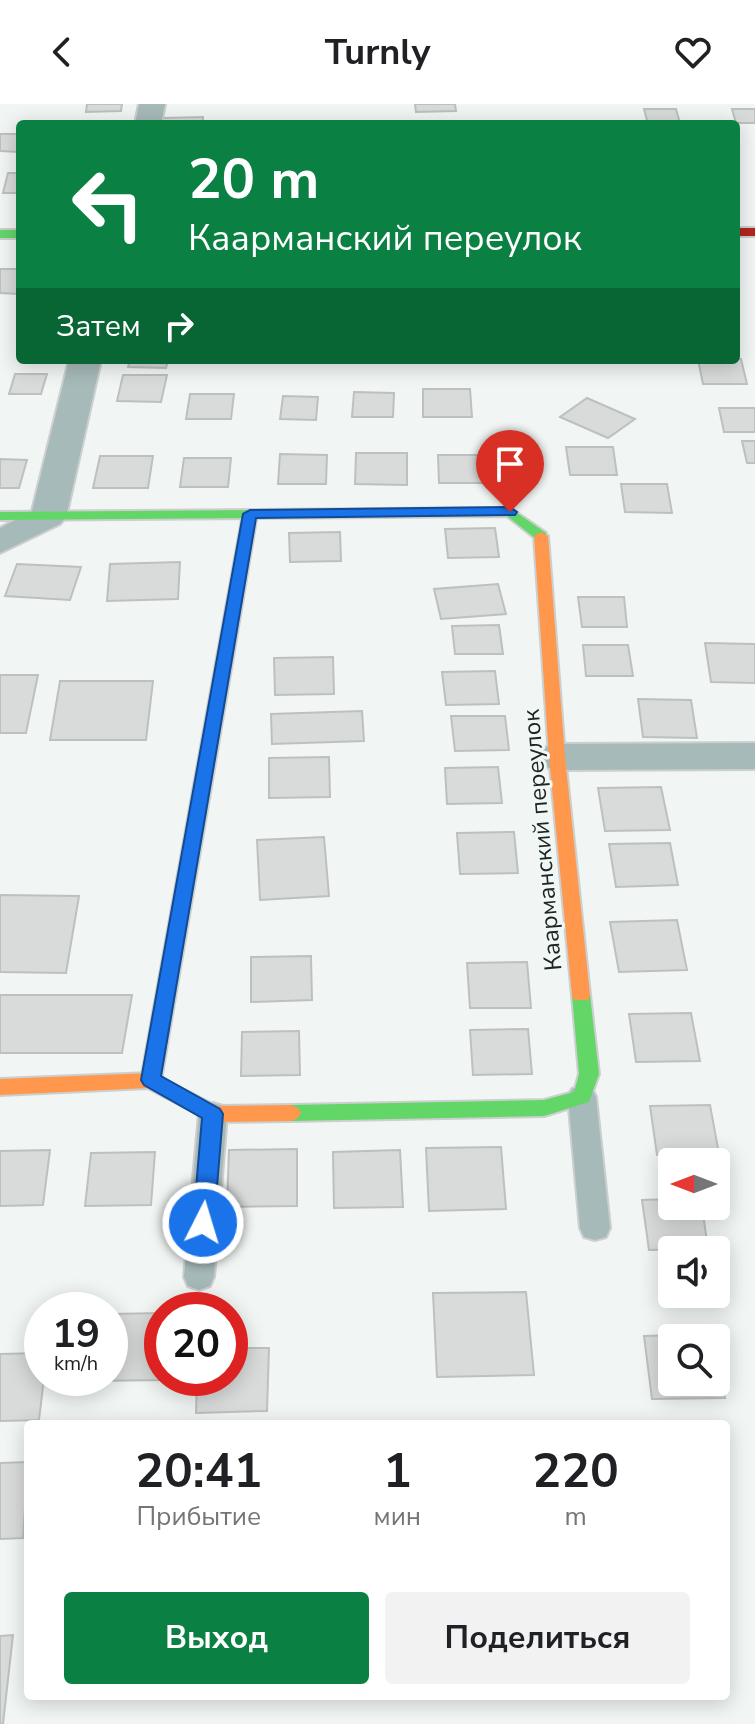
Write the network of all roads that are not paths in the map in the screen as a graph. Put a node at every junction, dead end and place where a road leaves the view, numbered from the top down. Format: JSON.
{"nodes":[{"id":1,"x":84,"y":364,"type":"edge"},
{"id":2,"x":250,"y":514,"type":"junction"},
{"id":3,"x":0,"y":516,"type":"edge"},
{"id":4,"x":48,"y":517,"type":"junction"},
{"id":5,"x":0,"y":542,"type":"edge"},
{"id":6,"x":755,"y":756,"type":"edge"},
{"id":7,"x":557,"y":757,"type":"junction"},
{"id":8,"x":151,"y":1080,"type":"junction"},
{"id":9,"x":0,"y":1087,"type":"edge"},
{"id":10,"x":582,"y":1097,"type":"junction"},
{"id":11,"x":213,"y":1114,"type":"junction"},
{"id":12,"x":595,"y":1228,"type":"dead end"},
{"id":13,"x":199,"y":1277,"type":"dead end"}],
"edges":[{"from":1,"to":4,"type":"street"},
{"from":2,"to":4,"type":"street","name":"Каарманский переулок"},
{"from":2,"to":7,"type":"street","name":"Каарманский переулок"},
{"from":2,"to":8,"type":"street"},
{"from":3,"to":4,"type":"street","name":"Каарманский переулок"},
{"from":4,"to":5,"type":"street"},
{"from":6,"to":7,"type":"street"},
{"from":7,"to":10,"type":"street","name":"Каарманский переулок"},
{"from":8,"to":9,"type":"street"},
{"from":8,"to":11,"type":"street"},
{"from":10,"to":11,"type":"street"},
{"from":10,"to":12,"type":"lane"},
{"from":11,"to":13,"type":"lane"}]}
